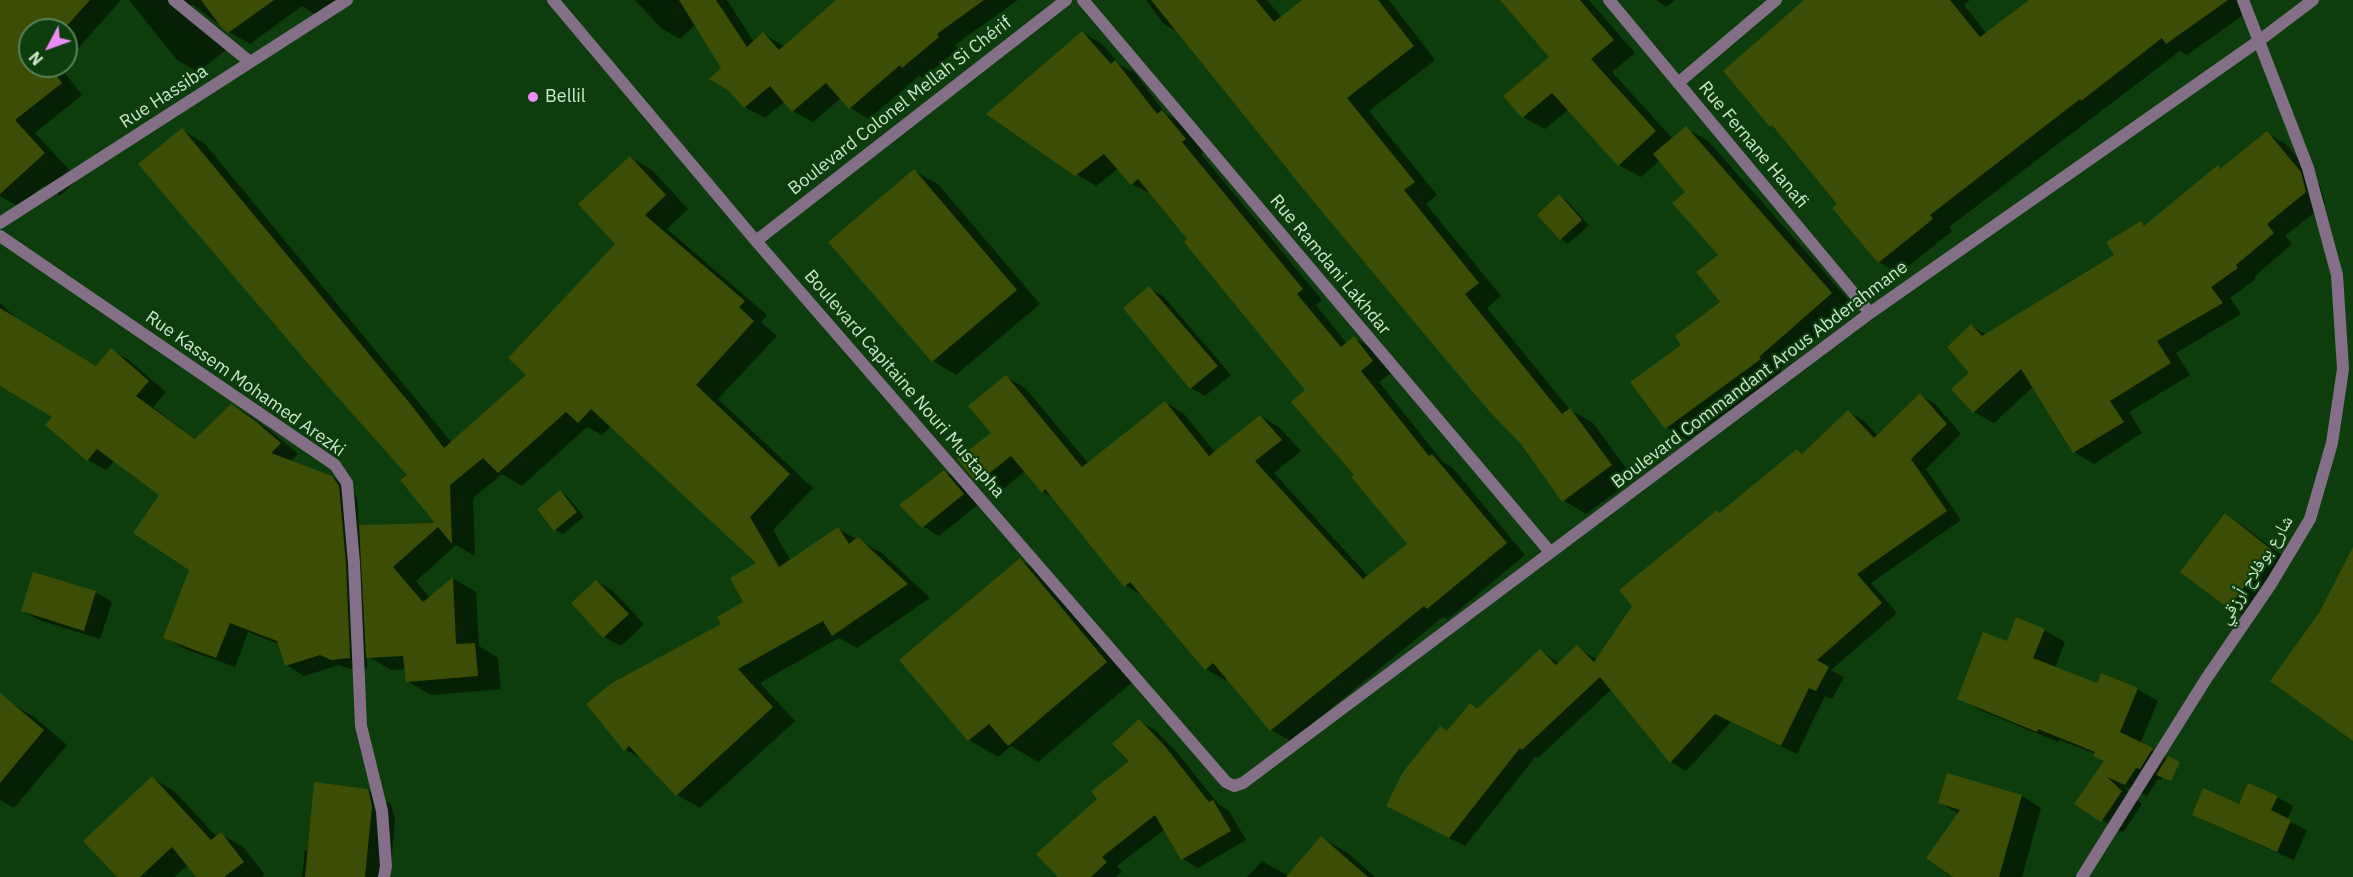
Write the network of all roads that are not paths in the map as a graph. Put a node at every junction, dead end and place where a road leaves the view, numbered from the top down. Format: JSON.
{"nodes":[{"id":1,"x":174,"y":0,"type":"edge"},
{"id":2,"x":347,"y":0,"type":"edge"},
{"id":3,"x":553,"y":0,"type":"edge"},
{"id":4,"x":1066,"y":0,"type":"edge"},
{"id":5,"x":1083,"y":0,"type":"edge"},
{"id":6,"x":1609,"y":0,"type":"edge"},
{"id":7,"x":1776,"y":0,"type":"edge"},
{"id":8,"x":2243,"y":0,"type":"edge"},
{"id":9,"x":2313,"y":0,"type":"edge"},
{"id":10,"x":2260,"y":40,"type":"junction"},
{"id":11,"x":250,"y":62,"type":"junction"},
{"id":12,"x":1678,"y":83,"type":"junction"},
{"id":13,"x":0,"y":223,"type":"edge"},
{"id":14,"x":0,"y":236,"type":"edge"},
{"id":15,"x":756,"y":241,"type":"junction"},
{"id":16,"x":1870,"y":313,"type":"junction"},
{"id":17,"x":1550,"y":552,"type":"junction"},
{"id":18,"x":1234,"y":786,"type":"joint"},
{"id":19,"x":384,"y":877,"type":"edge"},
{"id":20,"x":2082,"y":877,"type":"edge"}],
"edges":[{"from":1,"to":11,"type":"street"},
{"from":2,"to":11,"type":"street","name":"Rue Hassiba"},
{"from":3,"to":15,"type":"street","name":"Boulevard Capitaine Nouri Mustapha"},
{"from":4,"to":15,"type":"street","name":"Boulevard Colonel Mellah Si Chérif"},
{"from":5,"to":17,"type":"street","name":"Rue Ramdani Lakhdar"},
{"from":6,"to":12,"type":"street","name":"Rue Fernane Hanafi"},
{"from":7,"to":12,"type":"street"},
{"from":8,"to":10,"type":"street","name":"شارع بوفلاح أرزقي"},
{"from":9,"to":10,"type":"street","name":"Boulevard Commandant Arous Abderahmane"},
{"from":10,"to":16,"type":"street","name":"Boulevard Commandant Arous Abderahmane"},
{"from":10,"to":20,"type":"street","name":"شارع بوفلاح أرزقي"},
{"from":11,"to":13,"type":"street","name":"Rue Hassiba"},
{"from":12,"to":16,"type":"street","name":"Rue Fernane Hanafi"},
{"from":14,"to":19,"type":"street","name":"Rue Kassem Mohamed Arezki"},
{"from":15,"to":18,"type":"street","name":"Boulevard Capitaine Nouri Mustapha"},
{"from":16,"to":17,"type":"street","name":"Boulevard Commandant Arous Abderahmane"},
{"from":17,"to":18,"type":"street","name":"Boulevard Commandant Arous Abderahmane"}]}
